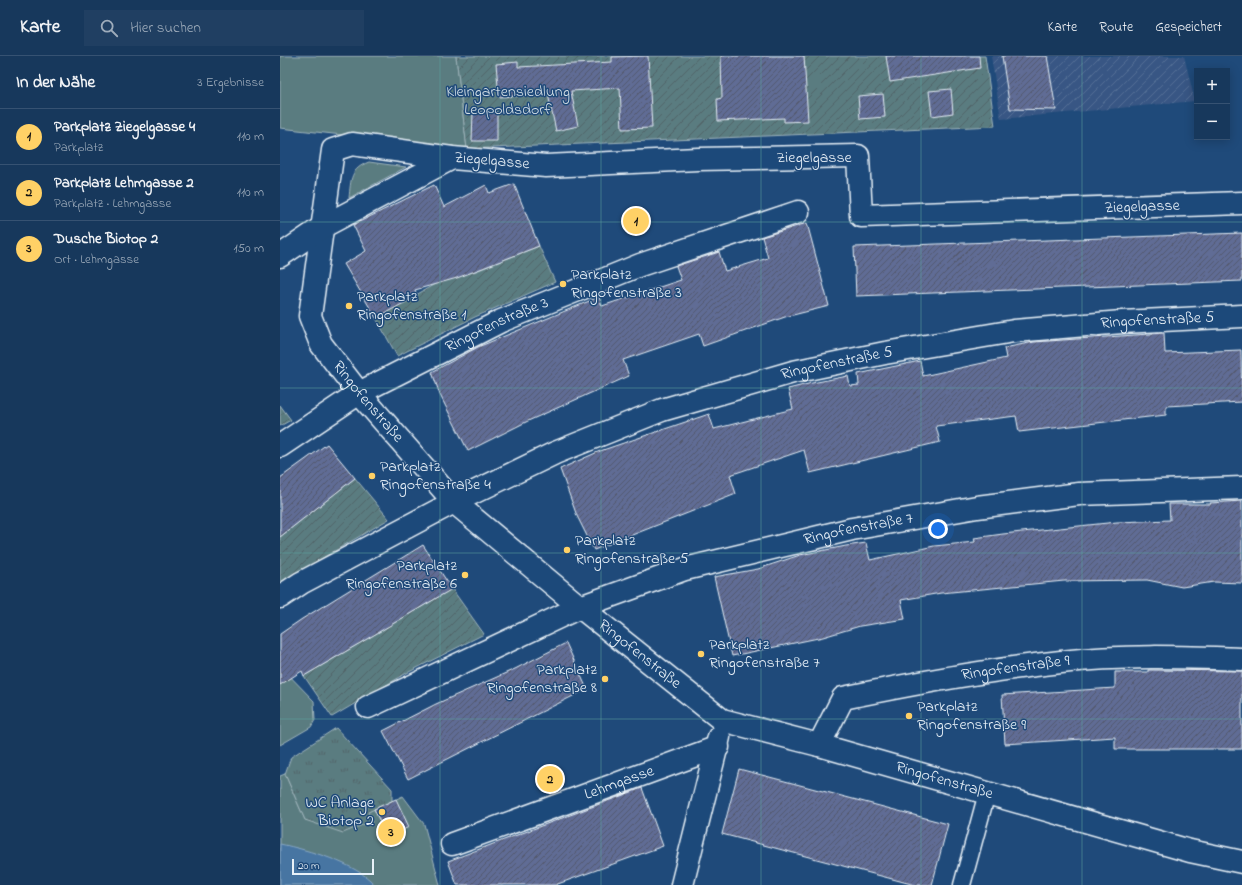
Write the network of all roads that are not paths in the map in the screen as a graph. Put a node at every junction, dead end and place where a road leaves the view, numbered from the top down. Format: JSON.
{"nodes":[{"id":1,"x":334,"y":150,"type":"joint"},
{"id":2,"x":452,"y":158,"type":"junction"},
{"id":3,"x":1242,"y":203,"type":"edge"},
{"id":4,"x":798,"y":212,"type":"dead end"},
{"id":5,"x":324,"y":226,"type":"junction"},
{"id":6,"x":280,"y":256,"type":"edge"},
{"id":7,"x":1242,"y":316,"type":"edge"},
{"id":8,"x":360,"y":392,"type":"junction"},
{"id":9,"x":280,"y":446,"type":"edge"},
{"id":10,"x":1242,"y":488,"type":"edge"},
{"id":11,"x":454,"y":502,"type":"junction"},
{"id":12,"x":280,"y":597,"type":"edge"},
{"id":13,"x":580,"y":607,"type":"junction"},
{"id":14,"x":1242,"y":659,"type":"edge"},
{"id":15,"x":368,"y":707,"type":"dead end"},
{"id":16,"x":722,"y":720,"type":"junction"},
{"id":17,"x":819,"y":745,"type":"junction"},
{"id":18,"x":718,"y":747,"type":"junction"},
{"id":19,"x":987,"y":793,"type":"junction"},
{"id":20,"x":452,"y":844,"type":"dead end"},
{"id":21,"x":1242,"y":862,"type":"edge"},
{"id":22,"x":682,"y":885,"type":"edge"},
{"id":23,"x":962,"y":885,"type":"edge"}],
"edges":[{"from":1,"to":2,"type":"street","name":"Ziegelgasse"},
{"from":1,"to":5,"type":"street","name":"Ringofenstraße"},
{"from":2,"to":3,"type":"street","name":"Ziegelgasse"},
{"from":2,"to":5,"type":"street"},
{"from":4,"to":8,"type":"street","name":"Ringofenstraße 3"},
{"from":5,"to":6,"type":"street"},
{"from":5,"to":8,"type":"street","name":"Ringofenstraße"},
{"from":7,"to":11,"type":"street","name":"Ringofenstraße 5"},
{"from":8,"to":9,"type":"street","name":"Ringofenstraße 3"},
{"from":8,"to":11,"type":"street","name":"Ringofenstraße"},
{"from":10,"to":13,"type":"street","name":"Ringofenstraße 7"},
{"from":11,"to":12,"type":"street","name":"Ringofenstraße 5"},
{"from":11,"to":13,"type":"street","name":"Ringofenstraße"},
{"from":13,"to":15,"type":"street","name":"Ringofenstraße 7"},
{"from":13,"to":16,"type":"street","name":"Ringofenstraße"},
{"from":14,"to":17,"type":"street","name":"Ringofenstraße 9"},
{"from":16,"to":17,"type":"street","name":"Ringofenstraße"},
{"from":16,"to":18,"type":"street"},
{"from":17,"to":19,"type":"street","name":"Ringofenstraße"},
{"from":18,"to":20,"type":"street","name":"Lehmgasse"},
{"from":18,"to":22,"type":"street"},
{"from":19,"to":21,"type":"street","name":"Ringofenstraße"},
{"from":19,"to":23,"type":"lane"}]}
